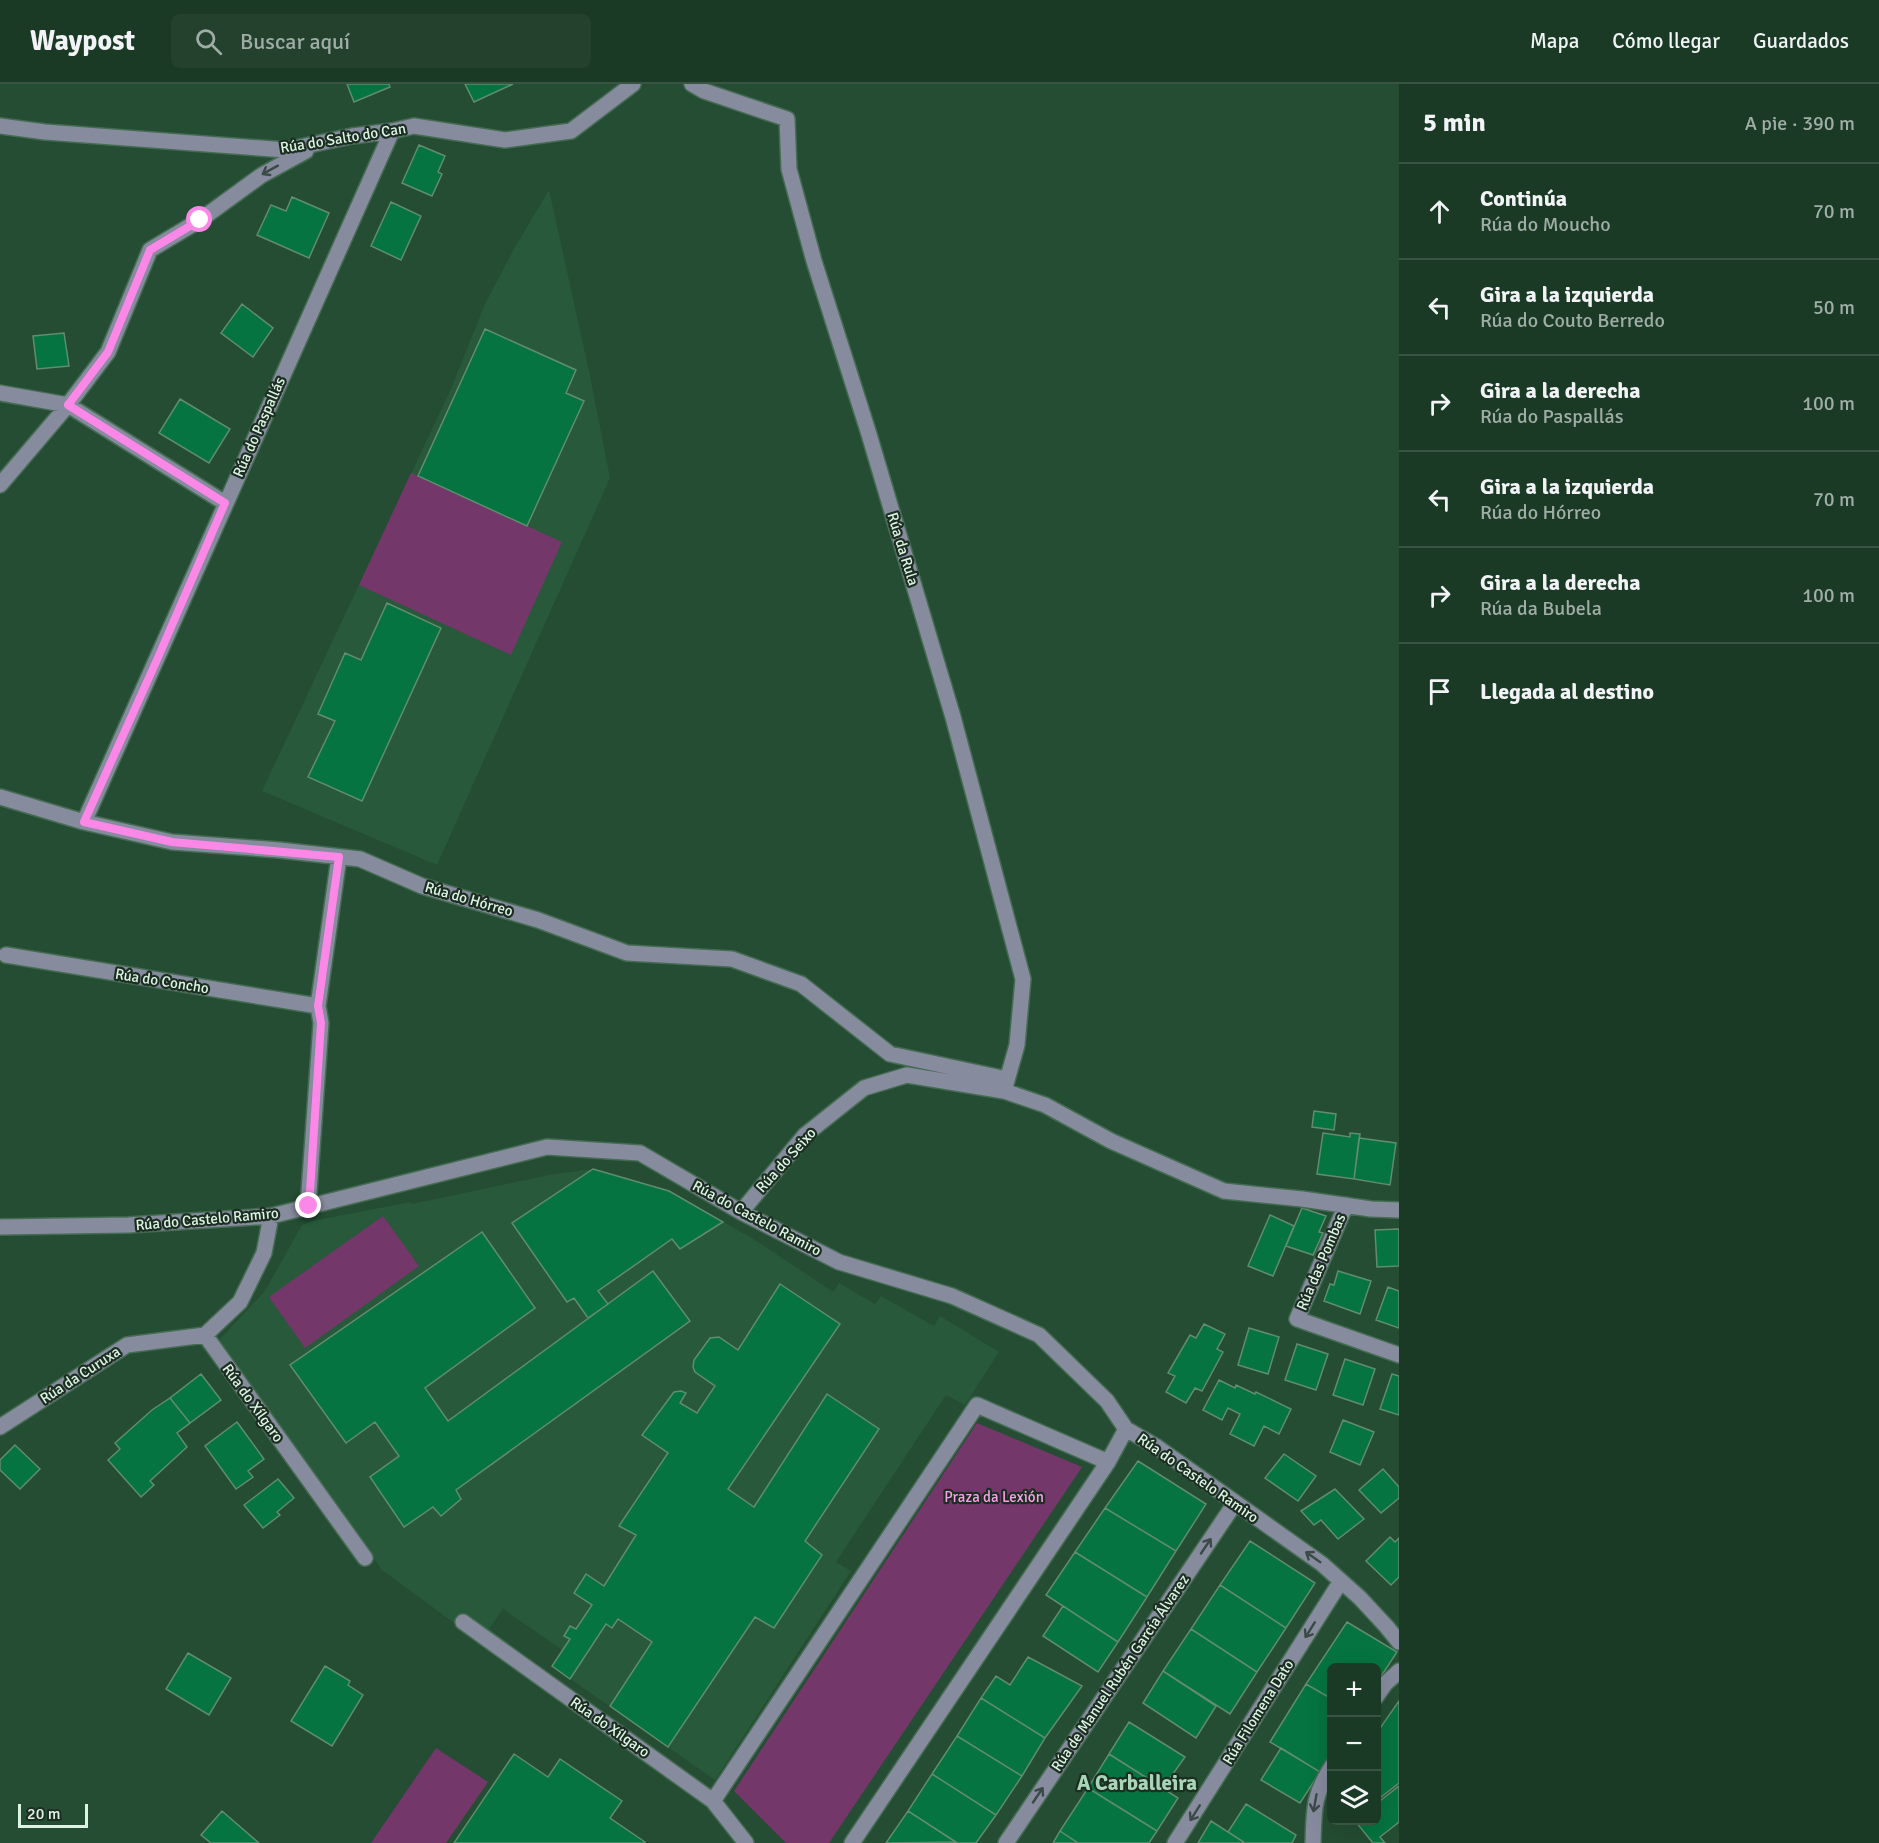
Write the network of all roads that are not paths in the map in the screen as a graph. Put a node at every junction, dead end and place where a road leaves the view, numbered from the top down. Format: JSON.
{"nodes":[{"id":1,"x":633,"y":84,"type":"edge"},
{"id":2,"x":692,"y":84,"type":"edge"},
{"id":3,"x":0,"y":126,"type":"edge"},
{"id":4,"x":392,"y":131,"type":"junction"},
{"id":5,"x":321,"y":142,"type":"junction"},
{"id":6,"x":0,"y":393,"type":"edge"},
{"id":7,"x":68,"y":405,"type":"junction"},
{"id":8,"x":0,"y":485,"type":"edge"},
{"id":9,"x":225,"y":503,"type":"junction"},
{"id":10,"x":0,"y":797,"type":"edge"},
{"id":11,"x":84,"y":822,"type":"junction"},
{"id":12,"x":339,"y":857,"type":"junction"},
{"id":13,"x":6,"y":955,"type":"dead end"},
{"id":14,"x":318,"y":1006,"type":"junction"},
{"id":15,"x":912,"y":1060,"type":"joint"},
{"id":16,"x":1006,"y":1085,"type":"junction"},
{"id":17,"x":1346,"y":1205,"type":"junction"},
{"id":18,"x":309,"y":1206,"type":"junction"},
{"id":19,"x":1399,"y":1210,"type":"edge"},
{"id":20,"x":741,"y":1212,"type":"junction"},
{"id":21,"x":271,"y":1216,"type":"junction"},
{"id":22,"x":0,"y":1227,"type":"edge"},
{"id":23,"x":205,"y":1335,"type":"junction"},
{"id":24,"x":1399,"y":1355,"type":"edge"},
{"id":25,"x":0,"y":1427,"type":"edge"},
{"id":26,"x":1126,"y":1429,"type":"junction"},
{"id":27,"x":1108,"y":1462,"type":"junction"},
{"id":28,"x":1234,"y":1503,"type":"junction"},
{"id":29,"x":365,"y":1558,"type":"dead end"},
{"id":30,"x":1341,"y":1581,"type":"junction"},
{"id":31,"x":463,"y":1622,"type":"dead end"},
{"id":32,"x":1399,"y":1642,"type":"edge"},
{"id":33,"x":1399,"y":1671,"type":"edge"},
{"id":34,"x":1381,"y":1690,"type":"edge"},
{"id":35,"x":1329,"y":1771,"type":"edge"},
{"id":36,"x":713,"y":1801,"type":"junction"},
{"id":37,"x":746,"y":1843,"type":"edge"},
{"id":38,"x":852,"y":1843,"type":"edge"},
{"id":39,"x":1006,"y":1843,"type":"edge"},
{"id":40,"x":1175,"y":1843,"type":"edge"},
{"id":41,"x":1313,"y":1843,"type":"edge"}],
"edges":[{"from":1,"to":4,"type":"street","name":"Rúa do Salto do Can"},
{"from":2,"to":16,"type":"street","name":"Rúa da Rula"},
{"from":3,"to":5,"type":"street","name":"Rúa do Salto do Can"},
{"from":4,"to":5,"type":"street","name":"Rúa do Salto do Can"},
{"from":4,"to":9,"type":"street","name":"Rúa do Paspallás"},
{"from":5,"to":7,"type":"street","one_way":true},
{"from":6,"to":7,"type":"street"},
{"from":7,"to":8,"type":"street"},
{"from":7,"to":9,"type":"street"},
{"from":9,"to":11,"type":"street","name":"Rúa do Paspallás"},
{"from":10,"to":11,"type":"street","name":"Rúa do Hórreo"},
{"from":11,"to":12,"type":"street","name":"Rúa do Hórreo"},
{"from":12,"to":14,"type":"street"},
{"from":12,"to":15,"type":"street","name":"Rúa do Hórreo"},
{"from":13,"to":14,"type":"street","name":"Rúa do Concho"},
{"from":14,"to":18,"type":"street"},
{"from":15,"to":16,"type":"street","name":"Rúa do Seixo"},
{"from":16,"to":17,"type":"street","name":"Rúa do Seixo"},
{"from":16,"to":20,"type":"street","name":"Rúa do Seixo"},
{"from":17,"to":19,"type":"street","name":"Rúa do Seixo"},
{"from":17,"to":24,"type":"street","name":"Rúa das Pombas"},
{"from":18,"to":20,"type":"street","name":"Rúa do Castelo Ramiro"},
{"from":18,"to":21,"type":"street","name":"Rúa do Castelo Ramiro"},
{"from":20,"to":26,"type":"street","name":"Rúa do Castelo Ramiro"},
{"from":21,"to":22,"type":"street","name":"Rúa do Castelo Ramiro"},
{"from":21,"to":23,"type":"street"},
{"from":23,"to":25,"type":"street","name":"Rúa da Curuxa"},
{"from":23,"to":29,"type":"street","name":"Rúa do Xílgaro"},
{"from":26,"to":27,"type":"street"},
{"from":26,"to":28,"type":"street","name":"Rúa do Castelo Ramiro"},
{"from":27,"to":36,"type":"street"},
{"from":27,"to":38,"type":"street"},
{"from":30,"to":28,"type":"street","name":"Rúa do Castelo Ramiro","one_way":true},
{"from":39,"to":28,"type":"street","name":"Rúa de Manuel Rubén García Álvarez","one_way":true},
{"from":30,"to":32,"type":"street","name":"Rúa do Castelo Ramiro"},
{"from":30,"to":40,"type":"street","name":"Rúa Filomena Dato","one_way":true},
{"from":31,"to":36,"type":"street","name":"Rúa do Xílgaro"},
{"from":33,"to":34,"type":"street"},
{"from":35,"to":41,"type":"street","one_way":true},
{"from":36,"to":37,"type":"street","name":"Rúa do Xílgaro"}]}
